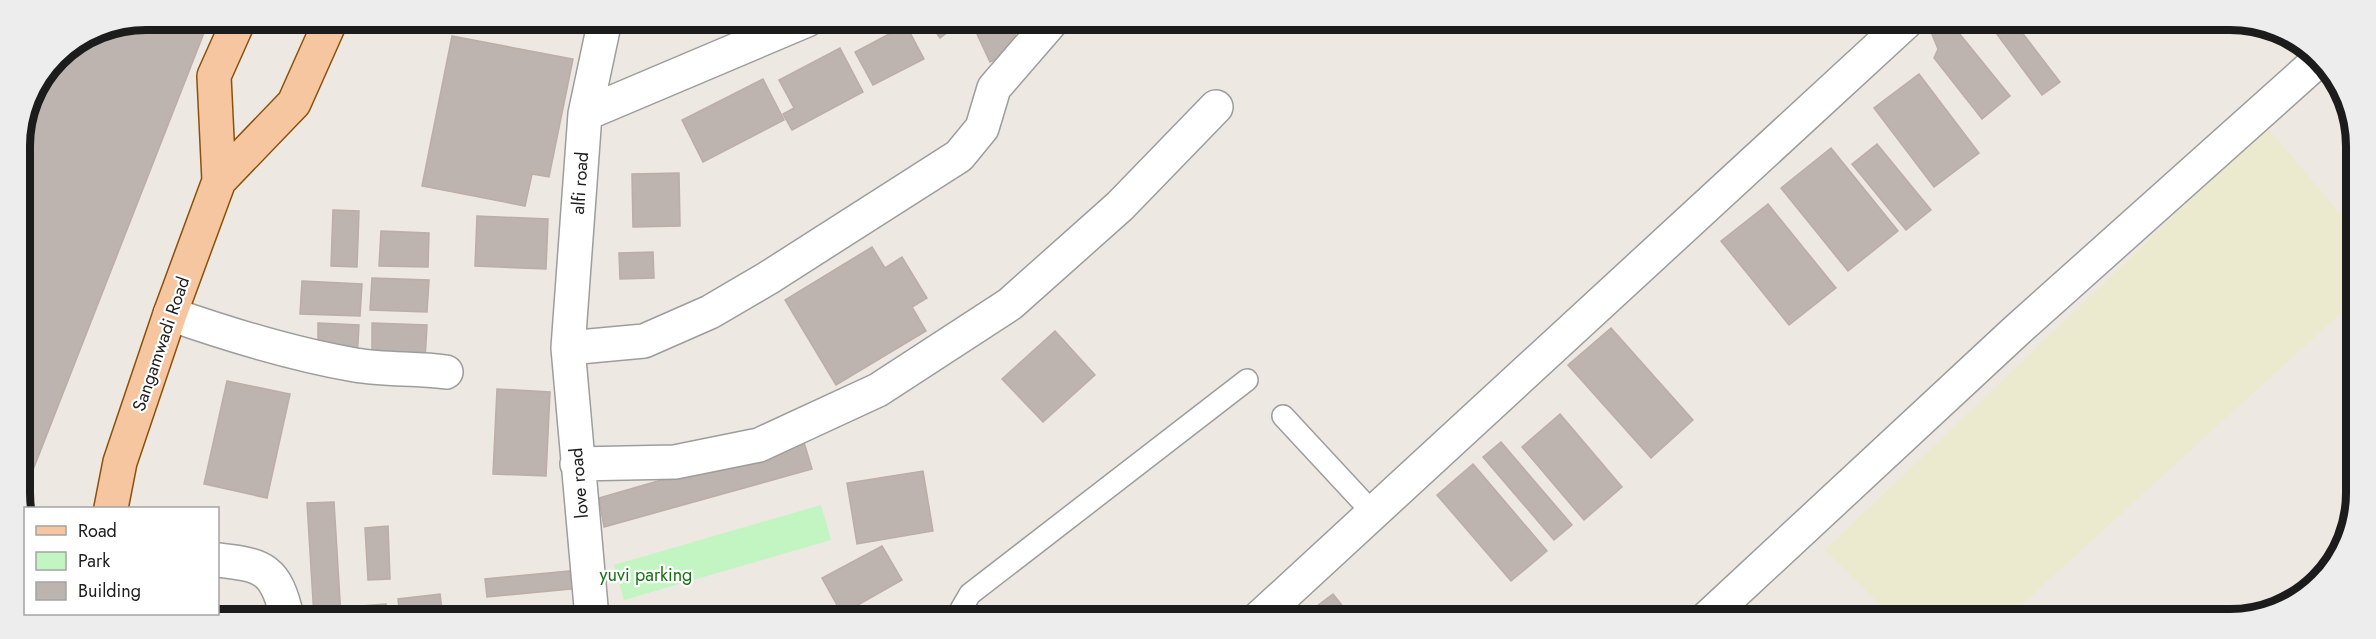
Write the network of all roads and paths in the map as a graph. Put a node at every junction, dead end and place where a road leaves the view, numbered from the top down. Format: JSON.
{"nodes":[{"id":1,"x":235,"y":30,"type":"edge"},
{"id":2,"x":327,"y":30,"type":"edge"},
{"id":3,"x":603,"y":30,"type":"edge"},
{"id":4,"x":783,"y":30,"type":"edge"},
{"id":5,"x":1044,"y":30,"type":"edge"},
{"id":6,"x":1897,"y":30,"type":"edge"},
{"id":7,"x":2313,"y":65,"type":"edge"},
{"id":8,"x":1216,"y":107,"type":"dead end"},
{"id":9,"x":585,"y":114,"type":"junction"},
{"id":10,"x":219,"y":181,"type":"junction"},
{"id":11,"x":170,"y":314,"type":"junction"},
{"id":12,"x":568,"y":348,"type":"junction"},
{"id":13,"x":446,"y":372,"type":"dead end"},
{"id":14,"x":1248,"y":380,"type":"dead end"},
{"id":15,"x":1283,"y":416,"type":"dead end"},
{"id":16,"x":577,"y":464,"type":"junction"},
{"id":17,"x":111,"y":507,"type":"edge"},
{"id":18,"x":1373,"y":513,"type":"junction"},
{"id":19,"x":219,"y":560,"type":"edge"},
{"id":20,"x":285,"y":609,"type":"edge"},
{"id":21,"x":591,"y":609,"type":"edge"},
{"id":22,"x":961,"y":609,"type":"edge"},
{"id":23,"x":1269,"y":609,"type":"edge"},
{"id":24,"x":1717,"y":609,"type":"edge"}],
"edges":[{"from":1,"to":10,"type":"main road","name":"Sangamwadi Road"},
{"from":2,"to":10,"type":"main road","name":"Sangamwadi Road"},
{"from":3,"to":9,"type":"street","name":"alfi road"},
{"from":4,"to":9,"type":"street"},
{"from":5,"to":12,"type":"street"},
{"from":6,"to":18,"type":"street"},
{"from":7,"to":24,"type":"street"},
{"from":8,"to":16,"type":"street"},
{"from":9,"to":12,"type":"street","name":"alfi road"},
{"from":10,"to":11,"type":"main road","name":"Sangamwadi Road"},
{"from":11,"to":13,"type":"street"},
{"from":11,"to":17,"type":"main road","name":"Sangamwadi Road"},
{"from":12,"to":16,"type":"street","name":"love road"},
{"from":14,"to":22,"type":"lane"},
{"from":15,"to":18,"type":"lane"},
{"from":16,"to":21,"type":"street","name":"love road"},
{"from":18,"to":23,"type":"street"},
{"from":19,"to":20,"type":"street"}]}
